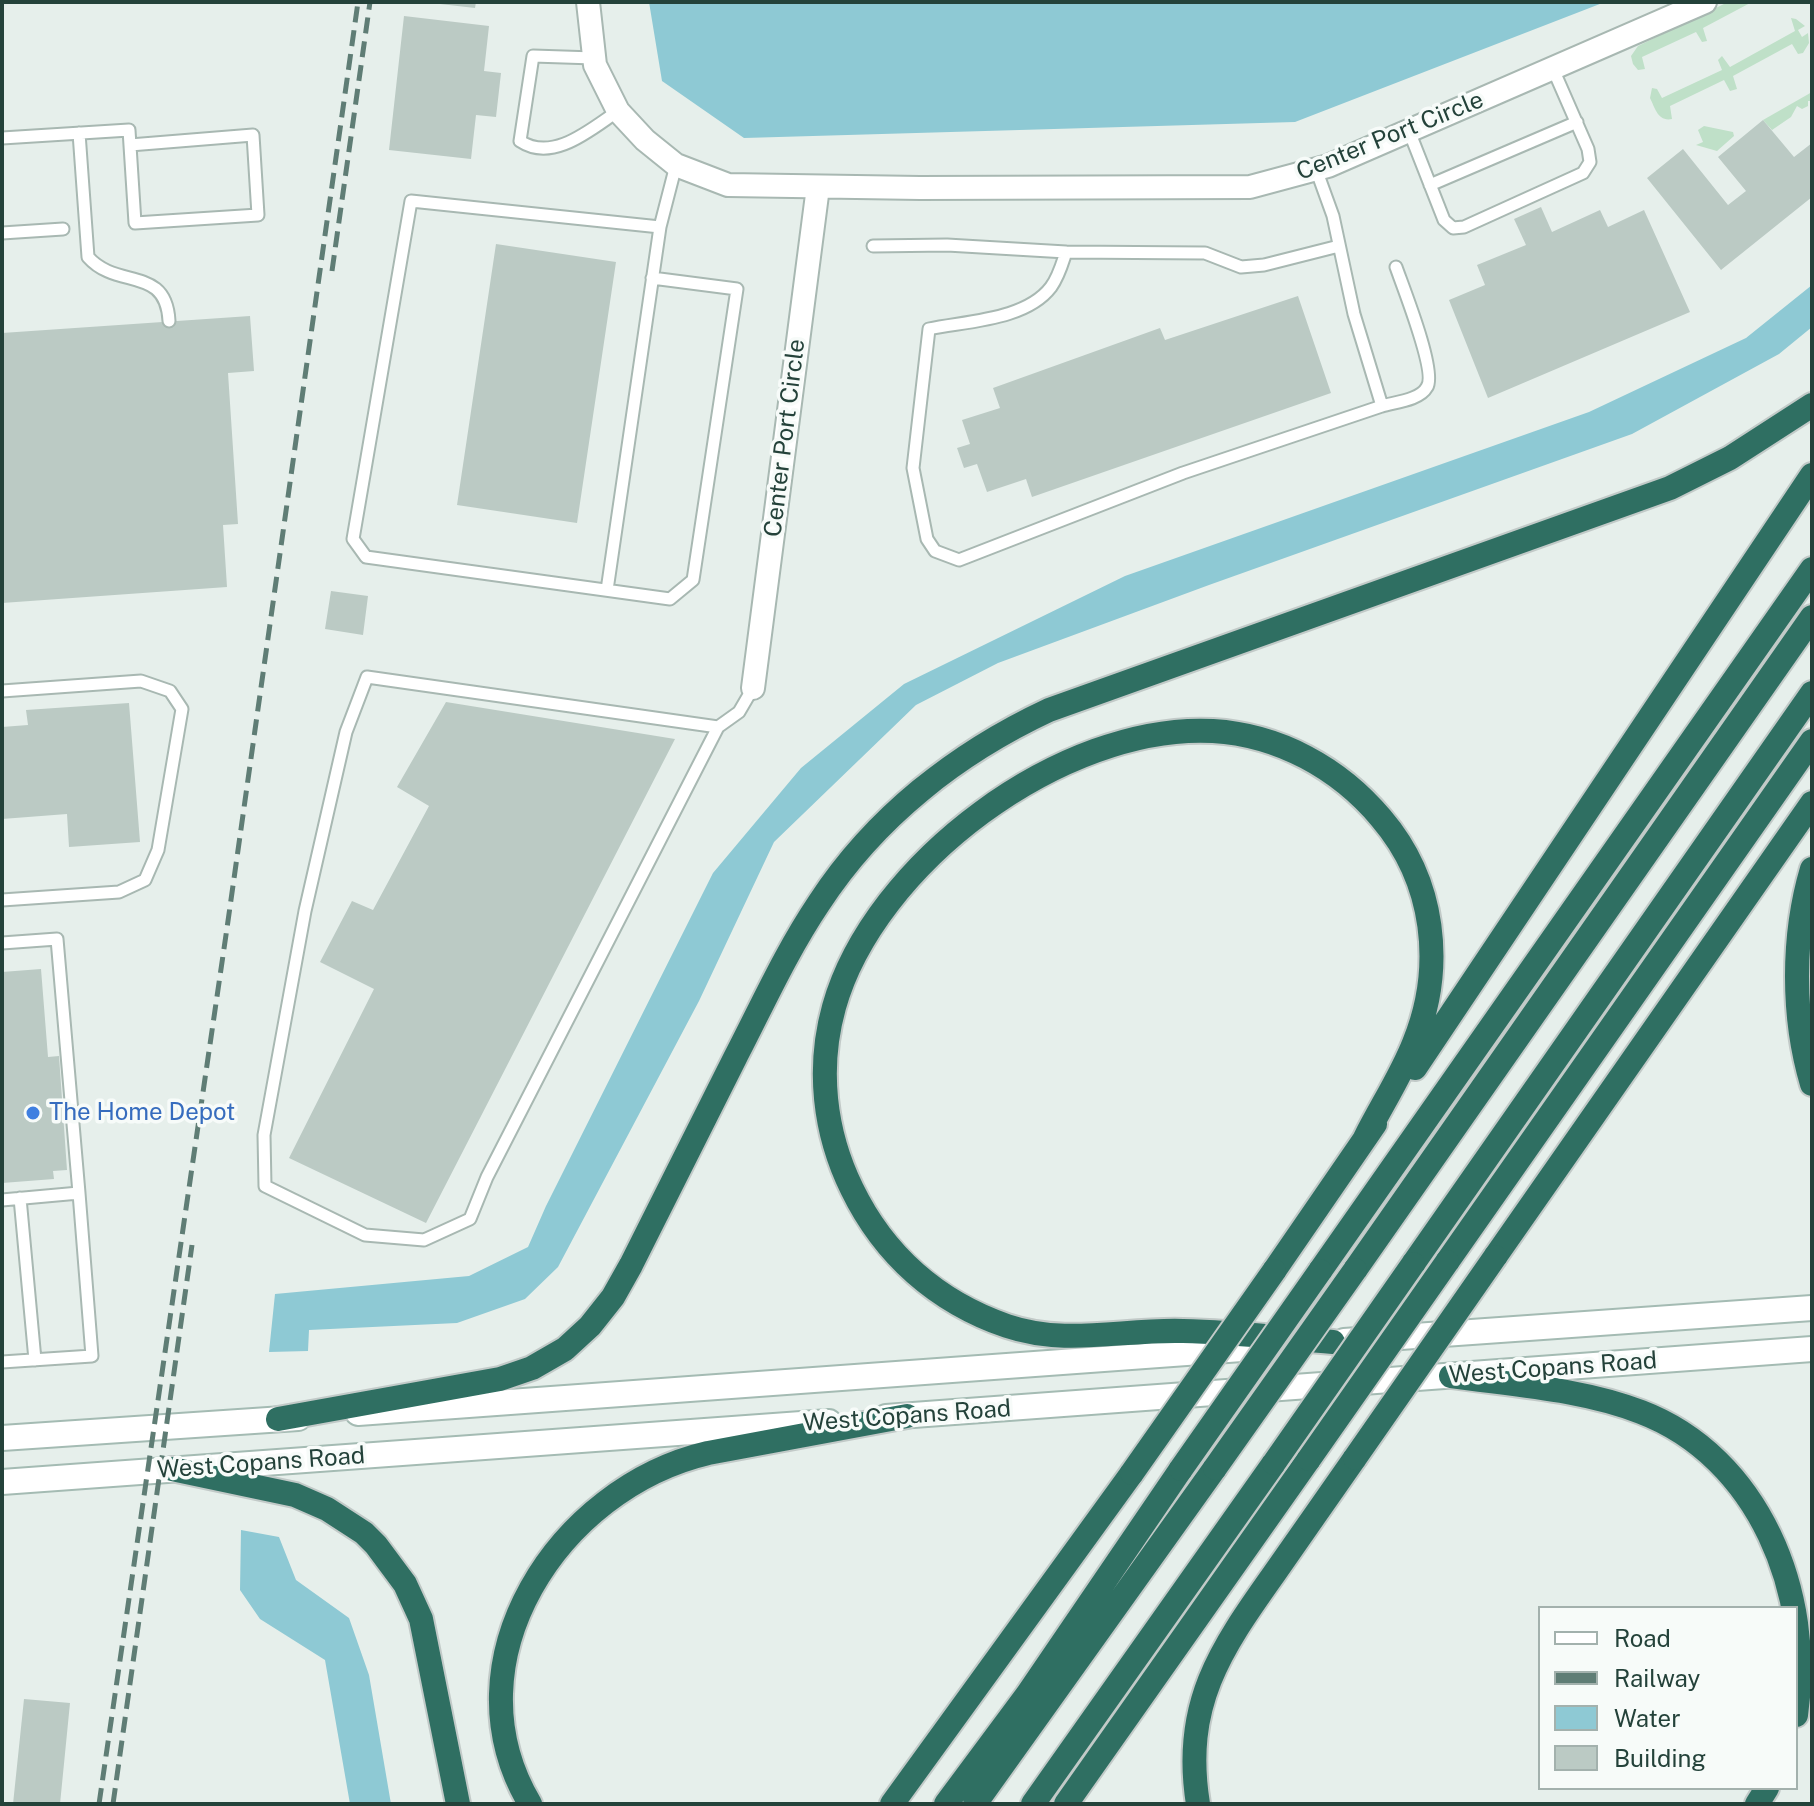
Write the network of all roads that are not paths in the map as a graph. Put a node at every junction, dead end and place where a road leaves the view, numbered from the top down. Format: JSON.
{"nodes":[{"id":1,"x":588,"y":2,"type":"edge"},
{"id":2,"x":1705,"y":2,"type":"edge"},
{"id":3,"x":594,"y":58,"type":"junction"},
{"id":4,"x":1553,"y":69,"type":"junction"},
{"id":5,"x":618,"y":111,"type":"junction"},
{"id":6,"x":1577,"y":122,"type":"junction"},
{"id":7,"x":1409,"y":131,"type":"junction"},
{"id":8,"x":79,"y":133,"type":"junction"},
{"id":9,"x":2,"y":138,"type":"edge"},
{"id":10,"x":130,"y":145,"type":"junction"},
{"id":11,"x":676,"y":165,"type":"junction"},
{"id":12,"x":1316,"y":169,"type":"junction"},
{"id":13,"x":1430,"y":185,"type":"junction"},
{"id":14,"x":818,"y":187,"type":"junction"},
{"id":15,"x":660,"y":227,"type":"junction"},
{"id":16,"x":63,"y":229,"type":"dead end"},
{"id":17,"x":2,"y":233,"type":"edge"},
{"id":18,"x":873,"y":246,"type":"dead end"},
{"id":19,"x":1339,"y":246,"type":"junction"},
{"id":20,"x":1066,"y":252,"type":"junction"},
{"id":21,"x":1396,"y":267,"type":"dead end"},
{"id":22,"x":652,"y":278,"type":"junction"},
{"id":23,"x":169,"y":321,"type":"dead end"},
{"id":24,"x":1812,"y":405,"type":"edge"},
{"id":25,"x":1382,"y":406,"type":"junction"},
{"id":26,"x":1812,"y":475,"type":"edge"},
{"id":27,"x":1812,"y":569,"type":"edge"},
{"id":28,"x":607,"y":590,"type":"junction"},
{"id":29,"x":1812,"y":617,"type":"edge"},
{"id":30,"x":753,"y":688,"type":"joint"},
{"id":31,"x":2,"y":691,"type":"edge"},
{"id":32,"x":1812,"y":693,"type":"edge"},
{"id":33,"x":718,"y":727,"type":"junction"},
{"id":34,"x":1812,"y":741,"type":"edge"},
{"id":35,"x":1812,"y":803,"type":"edge"},
{"id":36,"x":1812,"y":869,"type":"edge"},
{"id":37,"x":2,"y":900,"type":"edge"},
{"id":38,"x":2,"y":943,"type":"edge"},
{"id":39,"x":1812,"y":1084,"type":"edge"},
{"id":40,"x":1365,"y":1138,"type":"junction"},
{"id":41,"x":79,"y":1193,"type":"junction"},
{"id":42,"x":20,"y":1198,"type":"junction"},
{"id":43,"x":2,"y":1200,"type":"edge"},
{"id":44,"x":1812,"y":1308,"type":"edge"},
{"id":45,"x":1333,"y":1342,"type":"junction"},
{"id":46,"x":1812,"y":1349,"type":"edge"},
{"id":47,"x":35,"y":1360,"type":"junction"},
{"id":48,"x":2,"y":1362,"type":"edge"},
{"id":49,"x":1451,"y":1376,"type":"junction"},
{"id":50,"x":907,"y":1416,"type":"junction"},
{"id":51,"x":278,"y":1419,"type":"junction"},
{"id":52,"x":38,"y":1436,"type":"junction"},
{"id":53,"x":2,"y":1438,"type":"edge"},
{"id":54,"x":2,"y":1453,"type":"edge"},
{"id":55,"x":172,"y":1469,"type":"junction"},
{"id":56,"x":2,"y":1482,"type":"edge"},
{"id":57,"x":1796,"y":1606,"type":"edge"},
{"id":58,"x":1798,"y":1617,"type":"edge"},
{"id":59,"x":1798,"y":1701,"type":"edge"},
{"id":60,"x":909,"y":1781,"type":"junction"},
{"id":61,"x":458,"y":1804,"type":"edge"},
{"id":62,"x":530,"y":1804,"type":"edge"},
{"id":63,"x":885,"y":1804,"type":"edge"},
{"id":64,"x":892,"y":1804,"type":"edge"},
{"id":65,"x":946,"y":1804,"type":"edge"},
{"id":66,"x":975,"y":1804,"type":"edge"},
{"id":67,"x":1033,"y":1804,"type":"edge"},
{"id":68,"x":1066,"y":1804,"type":"edge"},
{"id":69,"x":1198,"y":1804,"type":"edge"}],
"edges":[{"from":1,"to":3,"type":"street","name":"Center Port Circle"},
{"from":2,"to":4,"type":"street","name":"Center Port Circle"},
{"from":3,"to":5,"type":"street","name":"Center Port Circle"},
{"from":3,"to":5,"type":"lane"},
{"from":4,"to":6,"type":"lane"},
{"from":4,"to":7,"type":"street","name":"Center Port Circle"},
{"from":5,"to":11,"type":"street","name":"Center Port Circle"},
{"from":6,"to":13,"type":"lane"},
{"from":6,"to":13,"type":"lane"},
{"from":7,"to":12,"type":"street","name":"Center Port Circle"},
{"from":7,"to":13,"type":"lane"},
{"from":8,"to":9,"type":"lane"},
{"from":8,"to":10,"type":"lane"},
{"from":8,"to":23,"type":"lane"},
{"from":10,"to":10,"type":"lane"},
{"from":11,"to":14,"type":"street","name":"Center Port Circle"},
{"from":11,"to":15,"type":"lane"},
{"from":12,"to":14,"type":"street","name":"Center Port Circle"},
{"from":12,"to":19,"type":"lane"},
{"from":14,"to":30,"type":"street","name":"Center Port Circle"},
{"from":15,"to":22,"type":"lane"},
{"from":15,"to":28,"type":"lane"},
{"from":16,"to":17,"type":"lane"},
{"from":18,"to":20,"type":"lane"},
{"from":19,"to":20,"type":"lane"},
{"from":19,"to":25,"type":"lane"},
{"from":20,"to":25,"type":"lane"},
{"from":21,"to":25,"type":"lane"},
{"from":22,"to":28,"type":"lane"},
{"from":22,"to":28,"type":"lane"},
{"from":24,"to":51,"type":"highway"},
{"from":26,"to":40,"type":"highway"},
{"from":27,"to":65,"type":"highway","bridge":true},
{"from":29,"to":66,"type":"highway","bridge":true},
{"from":30,"to":33,"type":"lane"},
{"from":31,"to":37,"type":"lane"},
{"from":32,"to":67,"type":"highway","bridge":true},
{"from":33,"to":33,"type":"lane"},
{"from":34,"to":68,"type":"highway","bridge":true},
{"from":35,"to":69,"type":"highway","bridge":true},
{"from":36,"to":39,"type":"highway"},
{"from":38,"to":41,"type":"lane"},
{"from":40,"to":45,"type":"highway"},
{"from":40,"to":60,"type":"highway","bridge":true},
{"from":41,"to":42,"type":"lane"},
{"from":41,"to":47,"type":"lane"},
{"from":42,"to":43,"type":"lane"},
{"from":42,"to":47,"type":"lane"},
{"from":44,"to":45,"type":"main road","name":"West Copans Road"},
{"from":45,"to":51,"type":"main road","name":"West Copans Road"},
{"from":46,"to":49,"type":"main road","name":"West Copans Road"},
{"from":47,"to":48,"type":"lane"},
{"from":49,"to":50,"type":"main road","name":"West Copans Road"},
{"from":49,"to":57,"type":"highway"},
{"from":50,"to":55,"type":"main road","name":"West Copans Road"},
{"from":50,"to":62,"type":"highway"},
{"from":51,"to":52,"type":"main road","name":"West Copans Road"},
{"from":52,"to":53,"type":"main road","name":"West Copans Road"},
{"from":52,"to":54,"type":"main road"},
{"from":55,"to":56,"type":"main road","name":"West Copans Road"},
{"from":55,"to":61,"type":"highway"},
{"from":58,"to":59,"type":"highway"},
{"from":60,"to":63,"type":"highway"},
{"from":60,"to":64,"type":"highway"}]}
